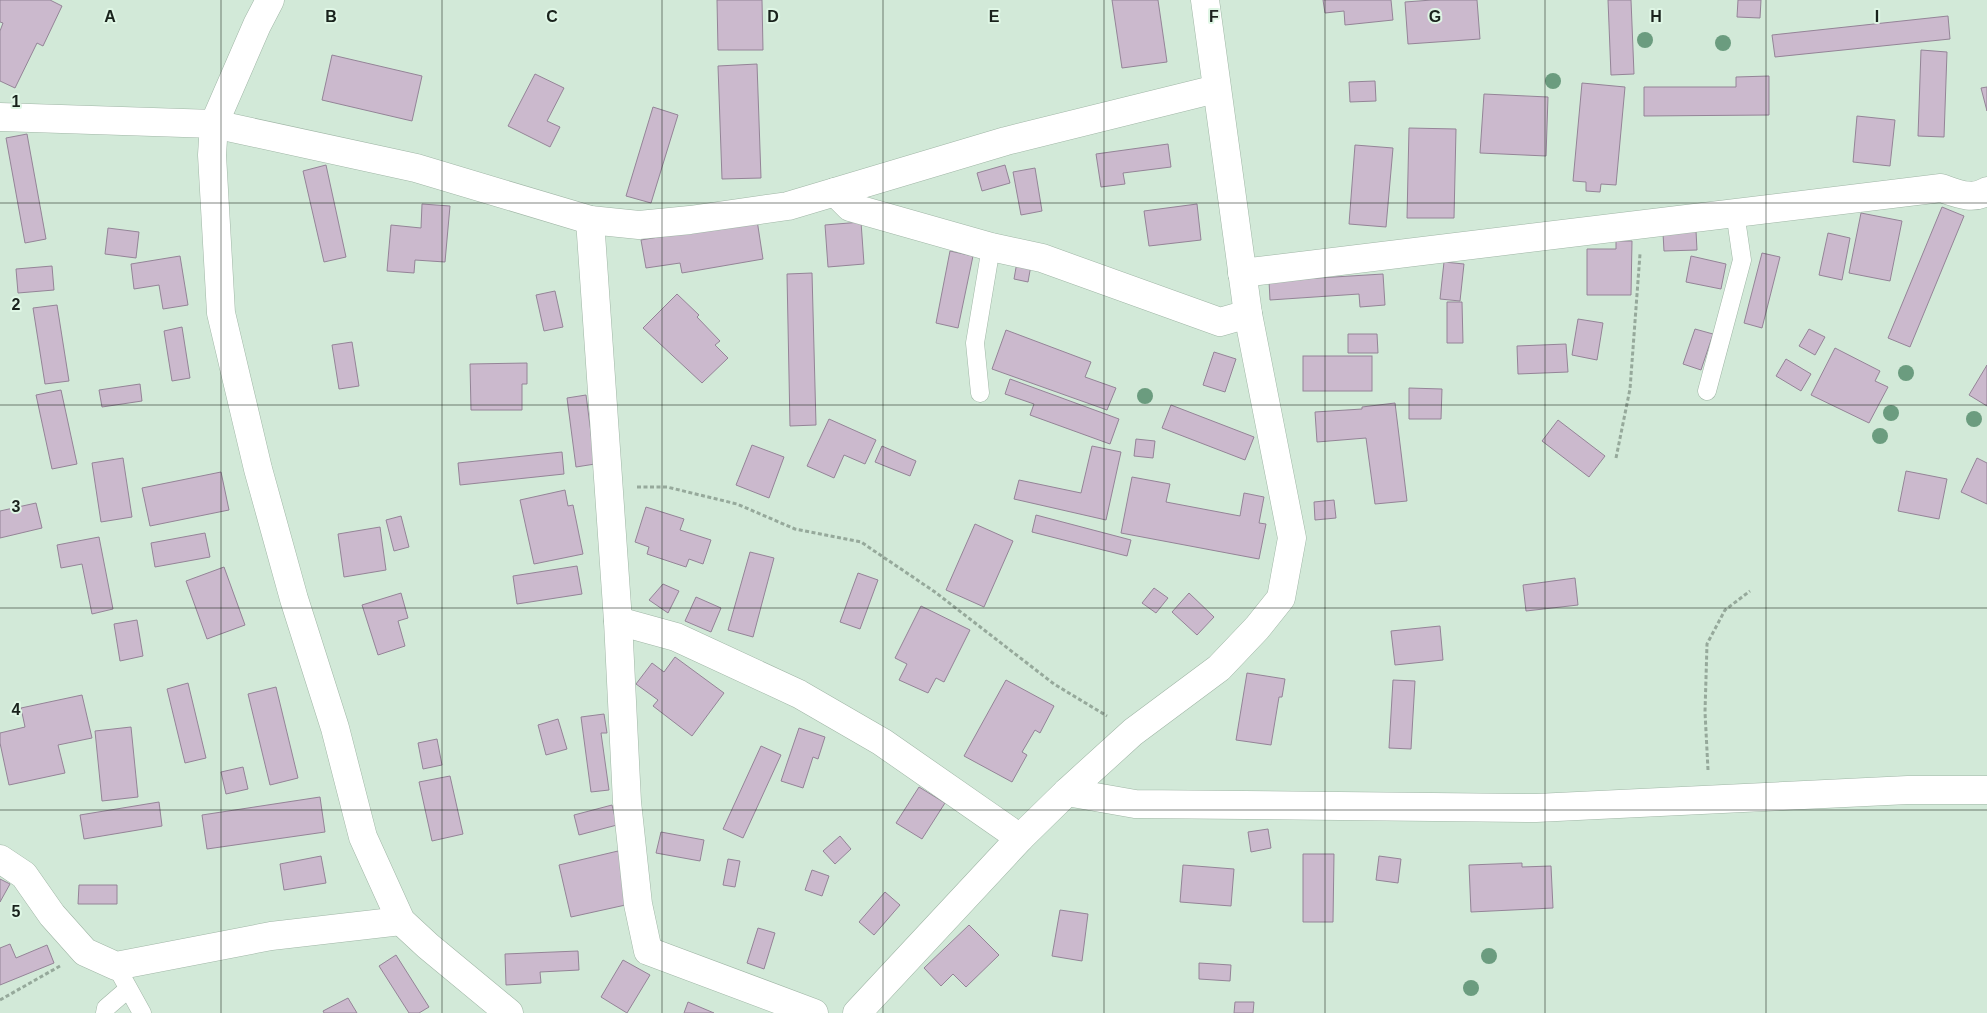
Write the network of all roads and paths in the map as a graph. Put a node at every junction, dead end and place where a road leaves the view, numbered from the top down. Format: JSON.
{"nodes":[{"id":1,"x":270,"y":0,"type":"edge"},
{"id":2,"x":1205,"y":0,"type":"edge"},
{"id":3,"x":1216,"y":89,"type":"junction"},
{"id":4,"x":0,"y":117,"type":"edge"},
{"id":5,"x":214,"y":124,"type":"junction"},
{"id":6,"x":1987,"y":191,"type":"edge"},
{"id":7,"x":835,"y":192,"type":"junction"},
{"id":8,"x":1735,"y":212,"type":"junction"},
{"id":9,"x":590,"y":220,"type":"junction"},
{"id":10,"x":1642,"y":223,"type":"junction"},
{"id":11,"x":991,"y":247,"type":"junction"},
{"id":12,"x":1242,"y":273,"type":"junction"},
{"id":13,"x":1248,"y":314,"type":"junction"},
{"id":14,"x":1707,"y":391,"type":"dead end"},
{"id":15,"x":980,"y":393,"type":"dead end"},
{"id":16,"x":1616,"y":458,"type":"dead end"},
{"id":17,"x":608,"y":487,"type":"junction"},
{"id":18,"x":1750,"y":591,"type":"dead end"},
{"id":19,"x":618,"y":620,"type":"junction"},
{"id":20,"x":1133,"y":732,"type":"junction"},
{"id":21,"x":1987,"y":790,"type":"edge"},
{"id":22,"x":1067,"y":792,"type":"junction"},
{"id":23,"x":1710,"y":798,"type":"junction"},
{"id":24,"x":1020,"y":838,"type":"junction"},
{"id":25,"x":0,"y":859,"type":"edge"},
{"id":26,"x":401,"y":921,"type":"junction"},
{"id":27,"x":85,"y":952,"type":"junction"},
{"id":28,"x":122,"y":977,"type":"junction"},
{"id":29,"x":0,"y":1000,"type":"edge"},
{"id":30,"x":106,"y":1013,"type":"edge"},
{"id":31,"x":142,"y":1013,"type":"edge"},
{"id":32,"x":510,"y":1013,"type":"edge"},
{"id":33,"x":814,"y":1013,"type":"edge"},
{"id":34,"x":857,"y":1013,"type":"edge"}],
"edges":[{"from":1,"to":5,"type":"street"},
{"from":2,"to":3,"type":"street"},
{"from":3,"to":7,"type":"street"},
{"from":3,"to":12,"type":"street"},
{"from":4,"to":5,"type":"street"},
{"from":5,"to":9,"type":"street"},
{"from":5,"to":26,"type":"street"},
{"from":6,"to":8,"type":"street"},
{"from":7,"to":9,"type":"street"},
{"from":7,"to":11,"type":"street"},
{"from":8,"to":10,"type":"street"},
{"from":8,"to":14,"type":"lane"},
{"from":9,"to":17,"type":"street"},
{"from":10,"to":12,"type":"street"},
{"from":10,"to":16,"type":"path"},
{"from":11,"to":13,"type":"street"},
{"from":11,"to":15,"type":"lane"},
{"from":12,"to":13,"type":"street"},
{"from":13,"to":20,"type":"street"},
{"from":17,"to":19,"type":"street"},
{"from":17,"to":20,"type":"path"},
{"from":18,"to":23,"type":"path"},
{"from":19,"to":24,"type":"street"},
{"from":19,"to":33,"type":"street"},
{"from":20,"to":22,"type":"street"},
{"from":21,"to":23,"type":"street"},
{"from":22,"to":23,"type":"street"},
{"from":22,"to":24,"type":"street"},
{"from":24,"to":34,"type":"street"},
{"from":25,"to":27,"type":"street"},
{"from":26,"to":28,"type":"street"},
{"from":26,"to":32,"type":"street"},
{"from":27,"to":28,"type":"street"},
{"from":27,"to":29,"type":"path"},
{"from":28,"to":30,"type":"lane"},
{"from":28,"to":31,"type":"lane"}]}
